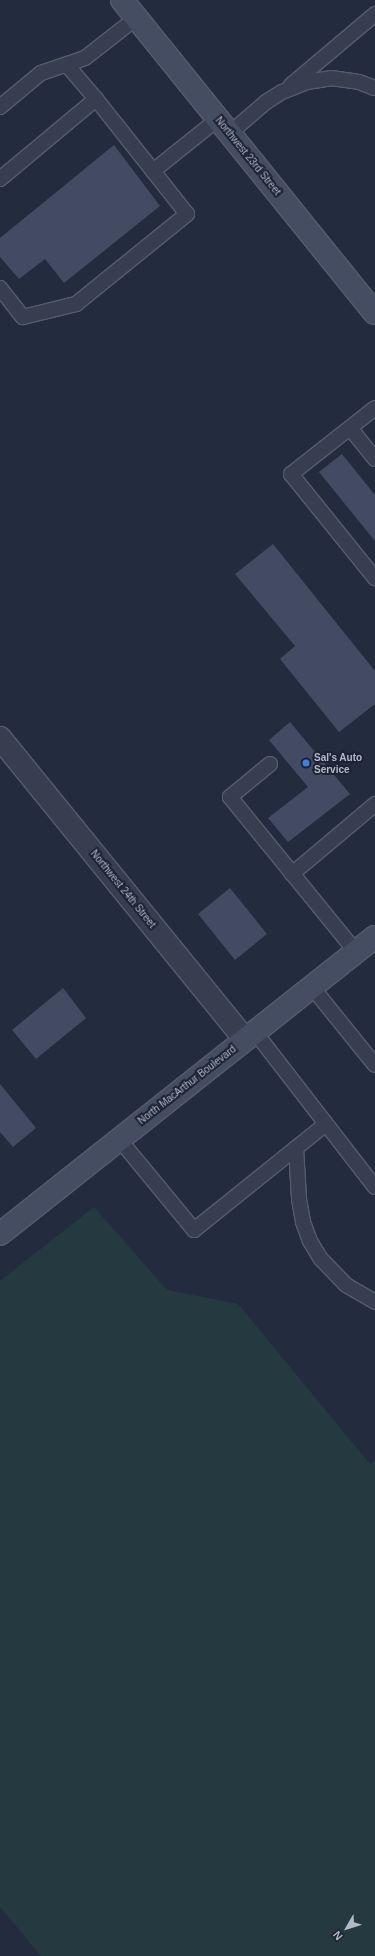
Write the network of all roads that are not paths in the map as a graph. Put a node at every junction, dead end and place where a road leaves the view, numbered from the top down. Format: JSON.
{"nodes":[{"id":1,"x":122,"y":0,"type":"edge"},
{"id":2,"x":375,"y":14,"type":"edge"},
{"id":3,"x":136,"y":18,"type":"junction"},
{"id":4,"x":67,"y":65,"type":"junction"},
{"id":5,"x":375,"y":88,"type":"edge"},
{"id":6,"x":282,"y":92,"type":"junction"},
{"id":7,"x":96,"y":99,"type":"junction"},
{"id":8,"x":0,"y":107,"type":"edge"},
{"id":9,"x":224,"y":126,"type":"junction"},
{"id":10,"x":154,"y":171,"type":"junction"},
{"id":11,"x":0,"y":179,"type":"edge"},
{"id":12,"x":0,"y":288,"type":"edge"},
{"id":13,"x":375,"y":313,"type":"edge"},
{"id":14,"x":375,"y":408,"type":"edge"},
{"id":15,"x":350,"y":428,"type":"junction"},
{"id":16,"x":375,"y":459,"type":"edge"},
{"id":17,"x":375,"y":578,"type":"edge"},
{"id":18,"x":0,"y":738,"type":"edge"},
{"id":19,"x":270,"y":764,"type":"dead end"},
{"id":20,"x":375,"y":804,"type":"edge"},
{"id":21,"x":292,"y":874,"type":"junction"},
{"id":22,"x":375,"y":937,"type":"edge"},
{"id":23,"x":356,"y":952,"type":"junction"},
{"id":24,"x":312,"y":987,"type":"junction"},
{"id":25,"x":250,"y":1036,"type":"junction"},
{"id":26,"x":375,"y":1065,"type":"edge"},
{"id":27,"x":326,"y":1124,"type":"junction"},
{"id":28,"x":120,"y":1139,"type":"junction"},
{"id":29,"x":296,"y":1148,"type":"junction"},
{"id":30,"x":375,"y":1187,"type":"edge"},
{"id":31,"x":0,"y":1234,"type":"edge"},
{"id":32,"x":375,"y":1302,"type":"edge"}],
"edges":[{"from":1,"to":3,"type":"main road","name":"Northwest 23rd Street"},
{"from":2,"to":6,"type":"lane"},
{"from":3,"to":4,"type":"lane"},
{"from":3,"to":9,"type":"main road","name":"Northwest 23rd Street"},
{"from":4,"to":7,"type":"lane"},
{"from":4,"to":8,"type":"lane"},
{"from":5,"to":6,"type":"lane"},
{"from":6,"to":9,"type":"lane"},
{"from":7,"to":10,"type":"lane"},
{"from":7,"to":11,"type":"lane"},
{"from":9,"to":10,"type":"lane"},
{"from":9,"to":13,"type":"main road","name":"Northwest 23rd Street"},
{"from":10,"to":12,"type":"lane"},
{"from":14,"to":15,"type":"lane"},
{"from":15,"to":16,"type":"lane"},
{"from":15,"to":17,"type":"lane"},
{"from":18,"to":25,"type":"street","name":"Northwest 24th Street"},
{"from":19,"to":21,"type":"lane"},
{"from":20,"to":21,"type":"lane"},
{"from":21,"to":23,"type":"lane"},
{"from":22,"to":23,"type":"main road","name":"North MacArthur Boulevard"},
{"from":23,"to":24,"type":"main road","name":"North MacArthur Boulevard"},
{"from":24,"to":25,"type":"main road","name":"North MacArthur Boulevard"},
{"from":24,"to":26,"type":"lane"},
{"from":25,"to":27,"type":"lane"},
{"from":25,"to":28,"type":"main road","name":"North MacArthur Boulevard"},
{"from":27,"to":29,"type":"lane"},
{"from":27,"to":30,"type":"lane"},
{"from":28,"to":29,"type":"lane"},
{"from":28,"to":31,"type":"main road","name":"North MacArthur Boulevard"},
{"from":29,"to":32,"type":"lane"}]}
